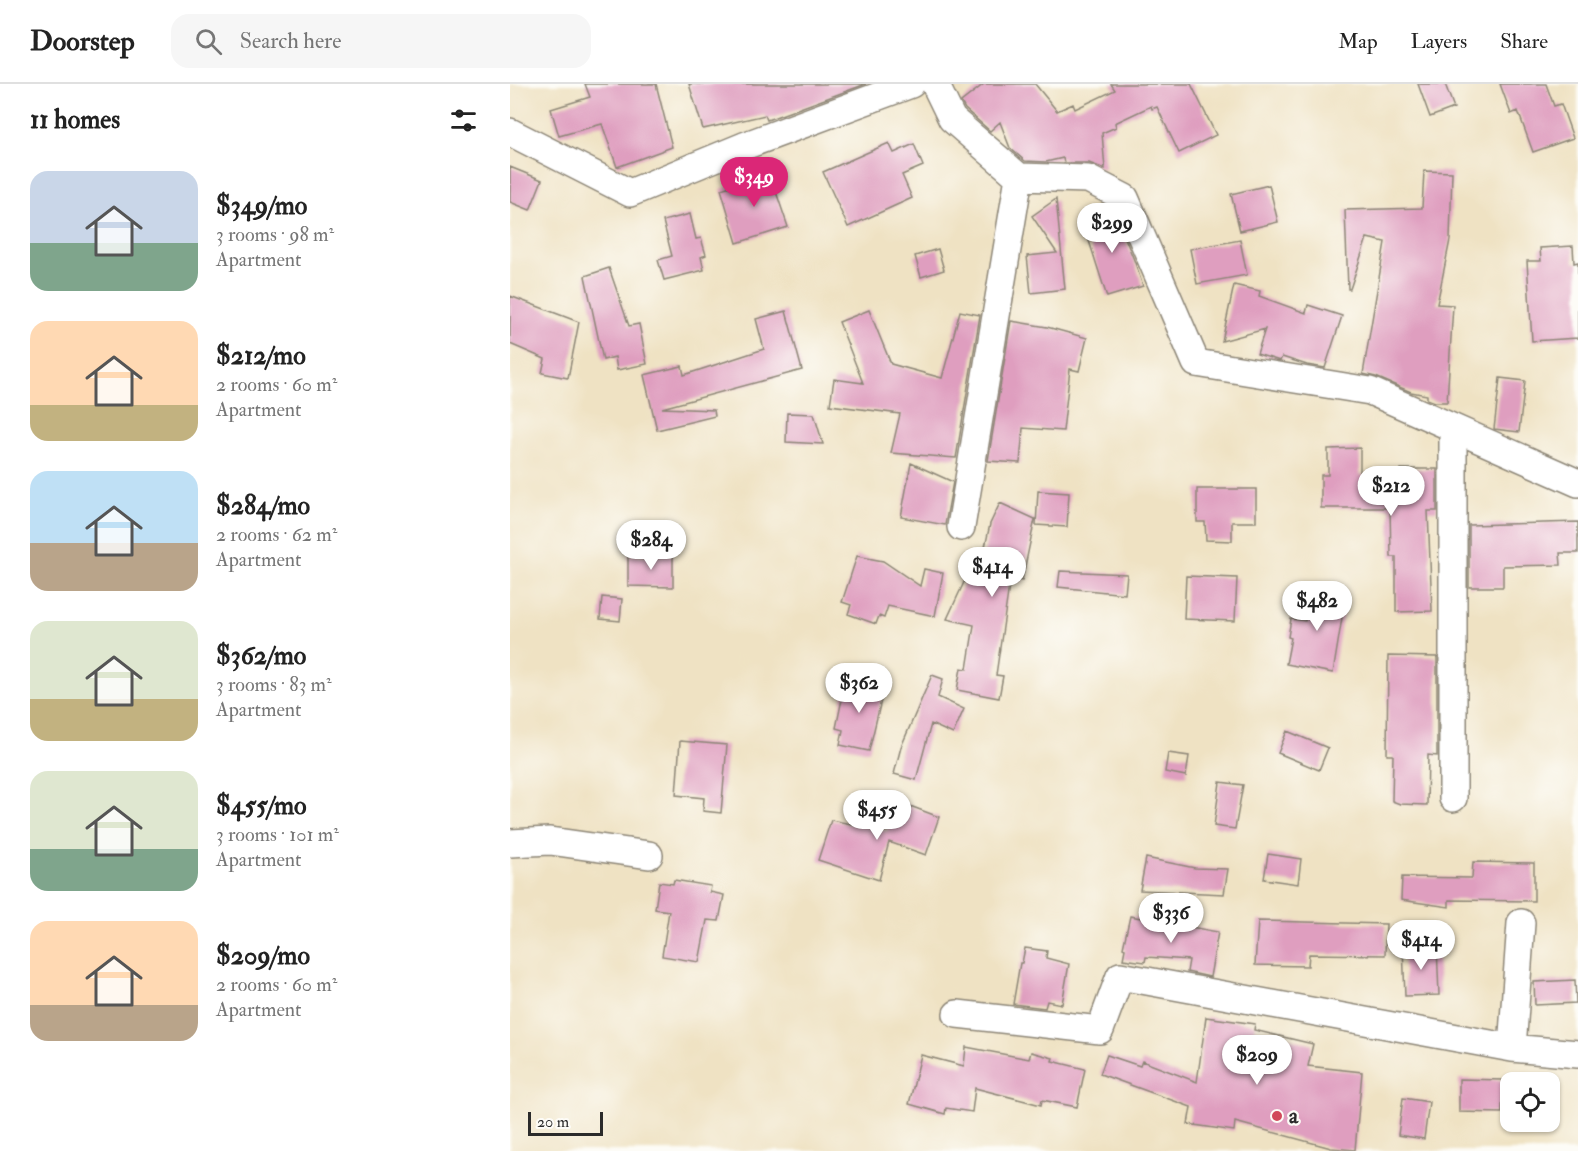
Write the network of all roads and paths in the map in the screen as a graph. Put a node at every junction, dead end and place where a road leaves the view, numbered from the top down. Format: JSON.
{"nodes":[{"id":1,"x":911,"y":84,"type":"edge"},
{"id":2,"x":935,"y":84,"type":"edge"},
{"id":3,"x":510,"y":132,"type":"edge"},
{"id":4,"x":1019,"y":177,"type":"junction"},
{"id":5,"x":1453,"y":428,"type":"junction"},
{"id":6,"x":1578,"y":483,"type":"edge"},
{"id":7,"x":961,"y":527,"type":"dead end"},
{"id":8,"x":1453,"y":798,"type":"dead end"},
{"id":9,"x":510,"y":843,"type":"edge"},
{"id":10,"x":649,"y":855,"type":"dead end"},
{"id":11,"x":1521,"y":923,"type":"dead end"},
{"id":12,"x":957,"y":1014,"type":"dead end"},
{"id":13,"x":1512,"y":1048,"type":"junction"},
{"id":14,"x":1578,"y":1054,"type":"edge"}],
"edges":[{"from":1,"to":3,"type":"street"},
{"from":2,"to":4,"type":"street"},
{"from":4,"to":5,"type":"street"},
{"from":4,"to":7,"type":"street"},
{"from":5,"to":6,"type":"street"},
{"from":5,"to":8,"type":"street"},
{"from":9,"to":10,"type":"street"},
{"from":11,"to":13,"type":"street"},
{"from":12,"to":13,"type":"street"},
{"from":13,"to":14,"type":"street"}]}
